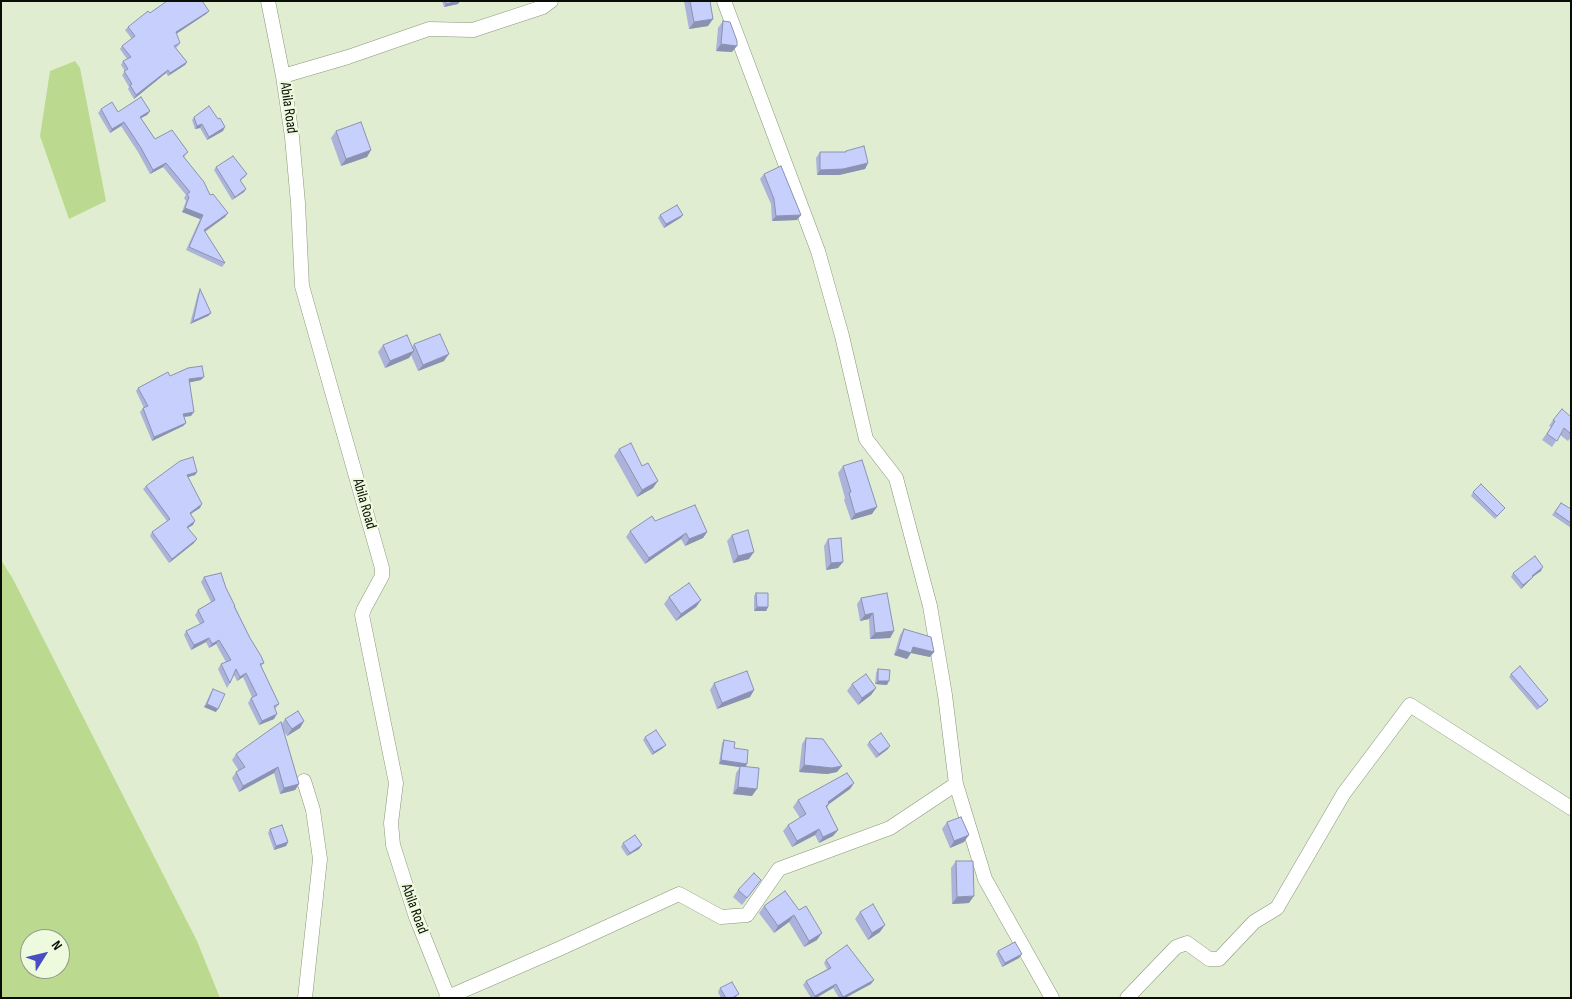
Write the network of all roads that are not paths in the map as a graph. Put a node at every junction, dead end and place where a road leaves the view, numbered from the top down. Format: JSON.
{"nodes":[{"id":1,"x":268,"y":1,"type":"edge"},
{"id":2,"x":551,"y":1,"type":"edge"},
{"id":3,"x":724,"y":1,"type":"edge"},
{"id":4,"x":283,"y":76,"type":"junction"},
{"id":5,"x":304,"y":781,"type":"dead end"},
{"id":6,"x":956,"y":784,"type":"junction"},
{"id":7,"x":1571,"y":808,"type":"edge"},
{"id":8,"x":447,"y":997,"type":"edge"},
{"id":9,"x":305,"y":998,"type":"edge"},
{"id":10,"x":1052,"y":998,"type":"edge"},
{"id":11,"x":1127,"y":998,"type":"edge"}],
"edges":[{"from":1,"to":4,"type":"street","name":"Abila Road"},
{"from":2,"to":4,"type":"street"},
{"from":3,"to":6,"type":"street"},
{"from":4,"to":8,"type":"street","name":"Abila Road"},
{"from":5,"to":9,"type":"street"},
{"from":6,"to":8,"type":"street"},
{"from":6,"to":10,"type":"street"},
{"from":7,"to":11,"type":"street"}]}
